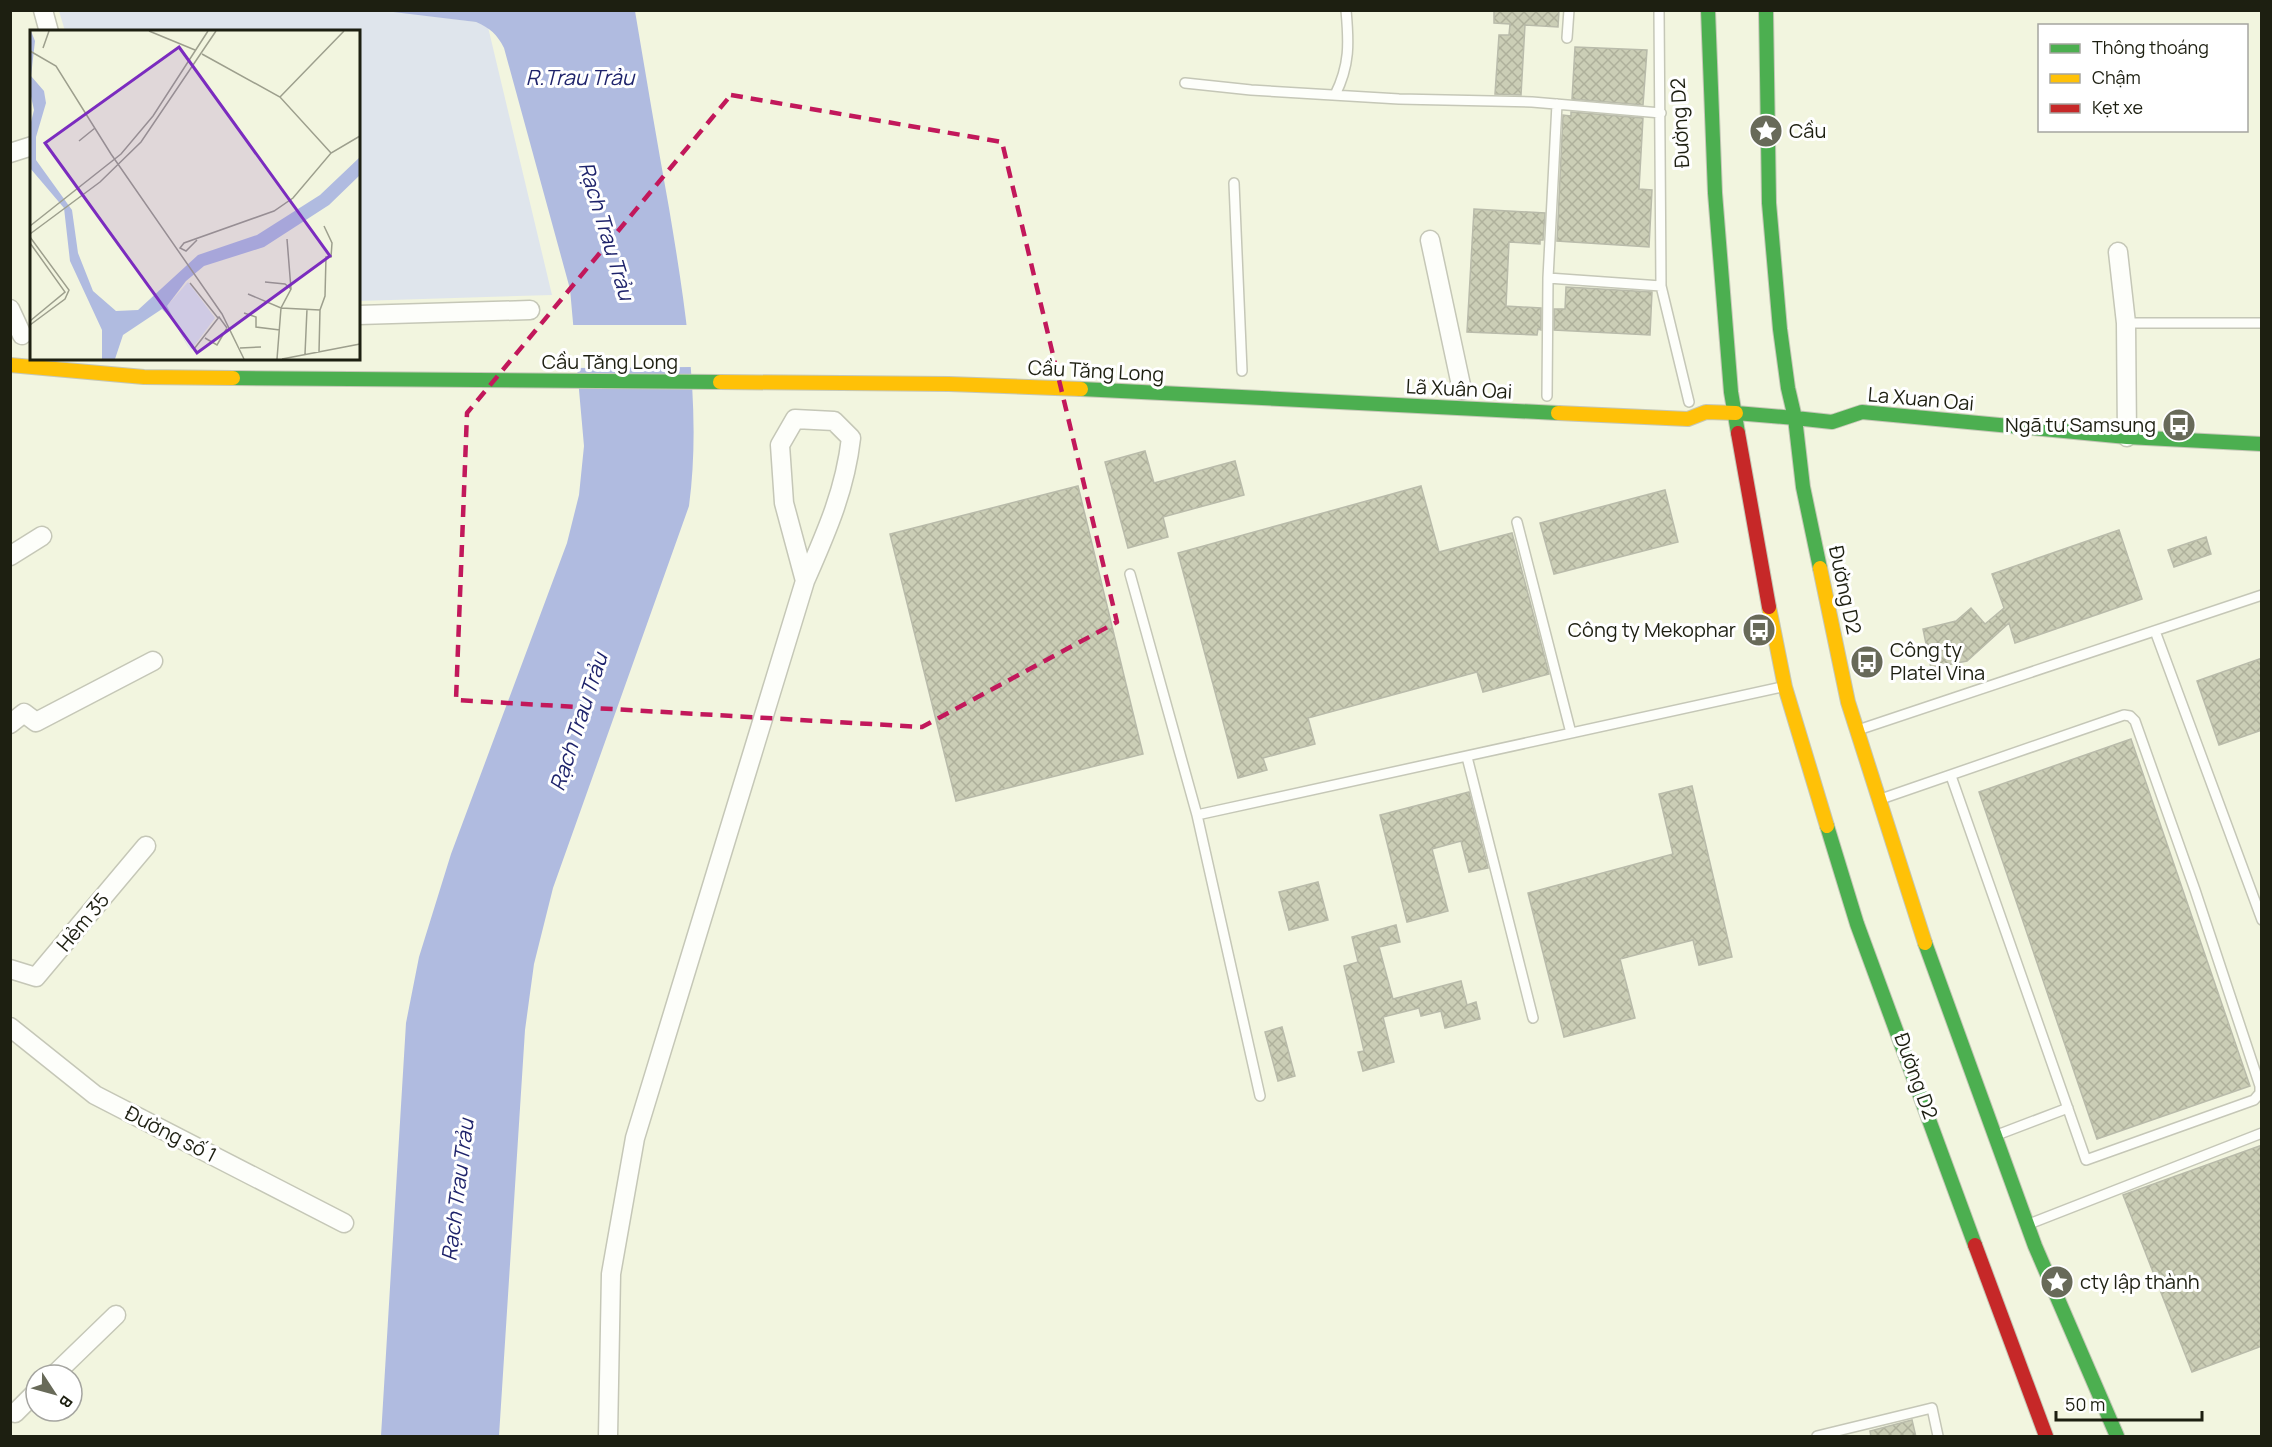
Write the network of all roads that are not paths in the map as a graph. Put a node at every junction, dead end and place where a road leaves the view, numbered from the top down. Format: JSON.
{"nodes":[{"id":1,"x":43,"y":10,"type":"edge"},
{"id":2,"x":1346,"y":10,"type":"edge"},
{"id":3,"x":1569,"y":10,"type":"edge"},
{"id":4,"x":1659,"y":10,"type":"edge"},
{"id":5,"x":1766,"y":10,"type":"edge"},
{"id":6,"x":1708,"y":16,"type":"edge"},
{"id":7,"x":48,"y":30,"type":"edge"},
{"id":8,"x":1567,"y":38,"type":"dead end"},
{"id":9,"x":1766,"y":39,"type":"junction"},
{"id":10,"x":1185,"y":83,"type":"dead end"},
{"id":11,"x":1335,"y":95,"type":"junction"},
{"id":12,"x":1781,"y":97,"type":"dead end"},
{"id":13,"x":1557,"y":104,"type":"junction"},
{"id":14,"x":1661,"y":113,"type":"junction"},
{"id":15,"x":30,"y":147,"type":"edge"},
{"id":16,"x":10,"y":153,"type":"edge"},
{"id":17,"x":1234,"y":183,"type":"dead end"},
{"id":18,"x":1430,"y":240,"type":"dead end"},
{"id":19,"x":2118,"y":252,"type":"dead end"},
{"id":20,"x":1789,"y":272,"type":"dead end"},
{"id":21,"x":1548,"y":278,"type":"junction"},
{"id":22,"x":1661,"y":286,"type":"junction"},
{"id":23,"x":10,"y":309,"type":"edge"},
{"id":24,"x":530,"y":310,"type":"dead end"},
{"id":25,"x":360,"y":315,"type":"edge"},
{"id":26,"x":2127,"y":323,"type":"junction"},
{"id":27,"x":2262,"y":323,"type":"edge"},
{"id":28,"x":21,"y":335,"type":"edge"},
{"id":29,"x":1784,"y":362,"type":"junction"},
{"id":30,"x":10,"y":365,"type":"edge"},
{"id":31,"x":1242,"y":371,"type":"dead end"},
{"id":32,"x":1462,"y":390,"type":"dead end"},
{"id":33,"x":1546,"y":396,"type":"dead end"},
{"id":34,"x":1689,"y":402,"type":"dead end"},
{"id":35,"x":1736,"y":413,"type":"junction"},
{"id":36,"x":1795,"y":417,"type":"junction"},
{"id":37,"x":2127,"y":436,"type":"junction"},
{"id":38,"x":2262,"y":444,"type":"edge"},
{"id":39,"x":1517,"y":522,"type":"dead end"},
{"id":40,"x":42,"y":536,"type":"dead end"},
{"id":41,"x":10,"y":556,"type":"edge"},
{"id":42,"x":1130,"y":574,"type":"dead end"},
{"id":43,"x":806,"y":581,"type":"junction"},
{"id":44,"x":2262,"y":595,"type":"edge"},
{"id":45,"x":2155,"y":631,"type":"junction"},
{"id":46,"x":153,"y":661,"type":"dead end"},
{"id":47,"x":1785,"y":687,"type":"junction"},
{"id":48,"x":10,"y":724,"type":"edge"},
{"id":49,"x":1796,"y":724,"type":"junction"},
{"id":50,"x":1856,"y":731,"type":"junction"},
{"id":51,"x":1571,"y":733,"type":"junction"},
{"id":52,"x":1788,"y":742,"type":"dead end"},
{"id":53,"x":1467,"y":757,"type":"junction"},
{"id":54,"x":1951,"y":776,"type":"junction"},
{"id":55,"x":1879,"y":800,"type":"junction"},
{"id":56,"x":1197,"y":815,"type":"junction"},
{"id":57,"x":1886,"y":822,"type":"junction"},
{"id":58,"x":146,"y":846,"type":"dead end"},
{"id":59,"x":1909,"y":849,"type":"dead end"},
{"id":60,"x":2262,"y":920,"type":"edge"},
{"id":61,"x":10,"y":969,"type":"edge"},
{"id":62,"x":1533,"y":1018,"type":"dead end"},
{"id":63,"x":10,"y":1027,"type":"edge"},
{"id":64,"x":1983,"y":1062,"type":"dead end"},
{"id":65,"x":1260,"y":1096,"type":"dead end"},
{"id":66,"x":2068,"y":1108,"type":"junction"},
{"id":67,"x":1987,"y":1116,"type":"junction"},
{"id":68,"x":2262,"y":1133,"type":"edge"},
{"id":69,"x":1994,"y":1136,"type":"junction"},
{"id":70,"x":344,"y":1223,"type":"dead end"},
{"id":71,"x":2027,"y":1224,"type":"junction"},
{"id":72,"x":2036,"y":1246,"type":"junction"},
{"id":73,"x":2058,"y":1262,"type":"dead end"},
{"id":74,"x":116,"y":1315,"type":"dead end"},
{"id":75,"x":2083,"y":1321,"type":"dead end"},
{"id":76,"x":66,"y":1363,"type":"edge"},
{"id":77,"x":24,"y":1403,"type":"edge"},
{"id":78,"x":12,"y":1414,"type":"edge"},
{"id":79,"x":608,"y":1437,"type":"edge"},
{"id":80,"x":1817,"y":1437,"type":"edge"},
{"id":81,"x":1938,"y":1437,"type":"edge"},
{"id":82,"x":2046,"y":1437,"type":"edge"},
{"id":83,"x":2118,"y":1437,"type":"edge"}],
"edges":[{"from":1,"to":7,"type":"street"},
{"from":2,"to":11,"type":"lane"},
{"from":3,"to":8,"type":"lane"},
{"from":4,"to":14,"type":"lane"},
{"from":5,"to":9,"type":"main road","name":"Đường D2"},
{"from":6,"to":35,"type":"main road","name":"Đường D2"},
{"from":9,"to":12,"type":"main road","name":"Đường D2"},
{"from":9,"to":29,"type":"main road","name":"Đường D2"},
{"from":10,"to":11,"type":"lane"},
{"from":11,"to":13,"type":"lane"},
{"from":13,"to":14,"type":"lane"},
{"from":13,"to":21,"type":"lane"},
{"from":14,"to":22,"type":"lane"},
{"from":15,"to":16,"type":"street"},
{"from":17,"to":31,"type":"lane"},
{"from":18,"to":32,"type":"street"},
{"from":19,"to":26,"type":"street"},
{"from":20,"to":29,"type":"main road","name":"Đường D2"},
{"from":21,"to":22,"type":"lane"},
{"from":21,"to":33,"type":"lane"},
{"from":22,"to":34,"type":"lane"},
{"from":23,"to":28,"type":"street"},
{"from":24,"to":25,"type":"street"},
{"from":26,"to":27,"type":"lane"},
{"from":26,"to":37,"type":"street"},
{"from":29,"to":36,"type":"main road","name":"Đường D2"},
{"from":30,"to":35,"type":"main road","name":"Cầu Tăng Long"},
{"from":35,"to":36,"type":"main road","name":"La Xuan Oai"},
{"from":35,"to":47,"type":"main road","name":"Đường D2"},
{"from":36,"to":37,"type":"main road","name":"La Xuan Oai"},
{"from":36,"to":50,"type":"main road","name":"Đường D2"},
{"from":37,"to":38,"type":"main road","name":"La Xuan Oai"},
{"from":39,"to":51,"type":"lane"},
{"from":40,"to":41,"type":"street"},
{"from":42,"to":56,"type":"lane"},
{"from":43,"to":43,"type":"street"},
{"from":43,"to":79,"type":"street"},
{"from":44,"to":45,"type":"lane"},
{"from":45,"to":50,"type":"lane"},
{"from":45,"to":60,"type":"lane"},
{"from":46,"to":48,"type":"street"},
{"from":47,"to":49,"type":"main road","name":"Đường D2"},
{"from":47,"to":51,"type":"lane"},
{"from":49,"to":52,"type":"main road"},
{"from":49,"to":82,"type":"main road","name":"Đường D2"},
{"from":50,"to":55,"type":"main road","name":"Đường D2"},
{"from":51,"to":53,"type":"lane"},
{"from":53,"to":56,"type":"lane"},
{"from":53,"to":62,"type":"lane"},
{"from":54,"to":55,"type":"lane"},
{"from":54,"to":66,"type":"lane"},
{"from":54,"to":66,"type":"lane"},
{"from":55,"to":57,"type":"main road","name":"Đường D2"},
{"from":56,"to":65,"type":"lane"},
{"from":57,"to":59,"type":"main road","name":"Đường D2"},
{"from":57,"to":67,"type":"main road","name":"Đường D2"},
{"from":58,"to":61,"type":"street","name":"Hẻm 35"},
{"from":63,"to":70,"type":"street","name":"Đường số 1"},
{"from":64,"to":67,"type":"main road","name":"Đường D2"},
{"from":66,"to":69,"type":"lane"},
{"from":67,"to":69,"type":"main road","name":"Đường D2"},
{"from":68,"to":71,"type":"lane"},
{"from":69,"to":71,"type":"main road","name":"Đường D2"},
{"from":71,"to":72,"type":"main road","name":"Đường D2"},
{"from":72,"to":73,"type":"main road"},
{"from":72,"to":83,"type":"main road","name":"Đường D2"},
{"from":74,"to":76,"type":"street"},
{"from":75,"to":83,"type":"main road","name":"Đường D2"},
{"from":77,"to":78,"type":"street"},
{"from":80,"to":81,"type":"lane"}]}
